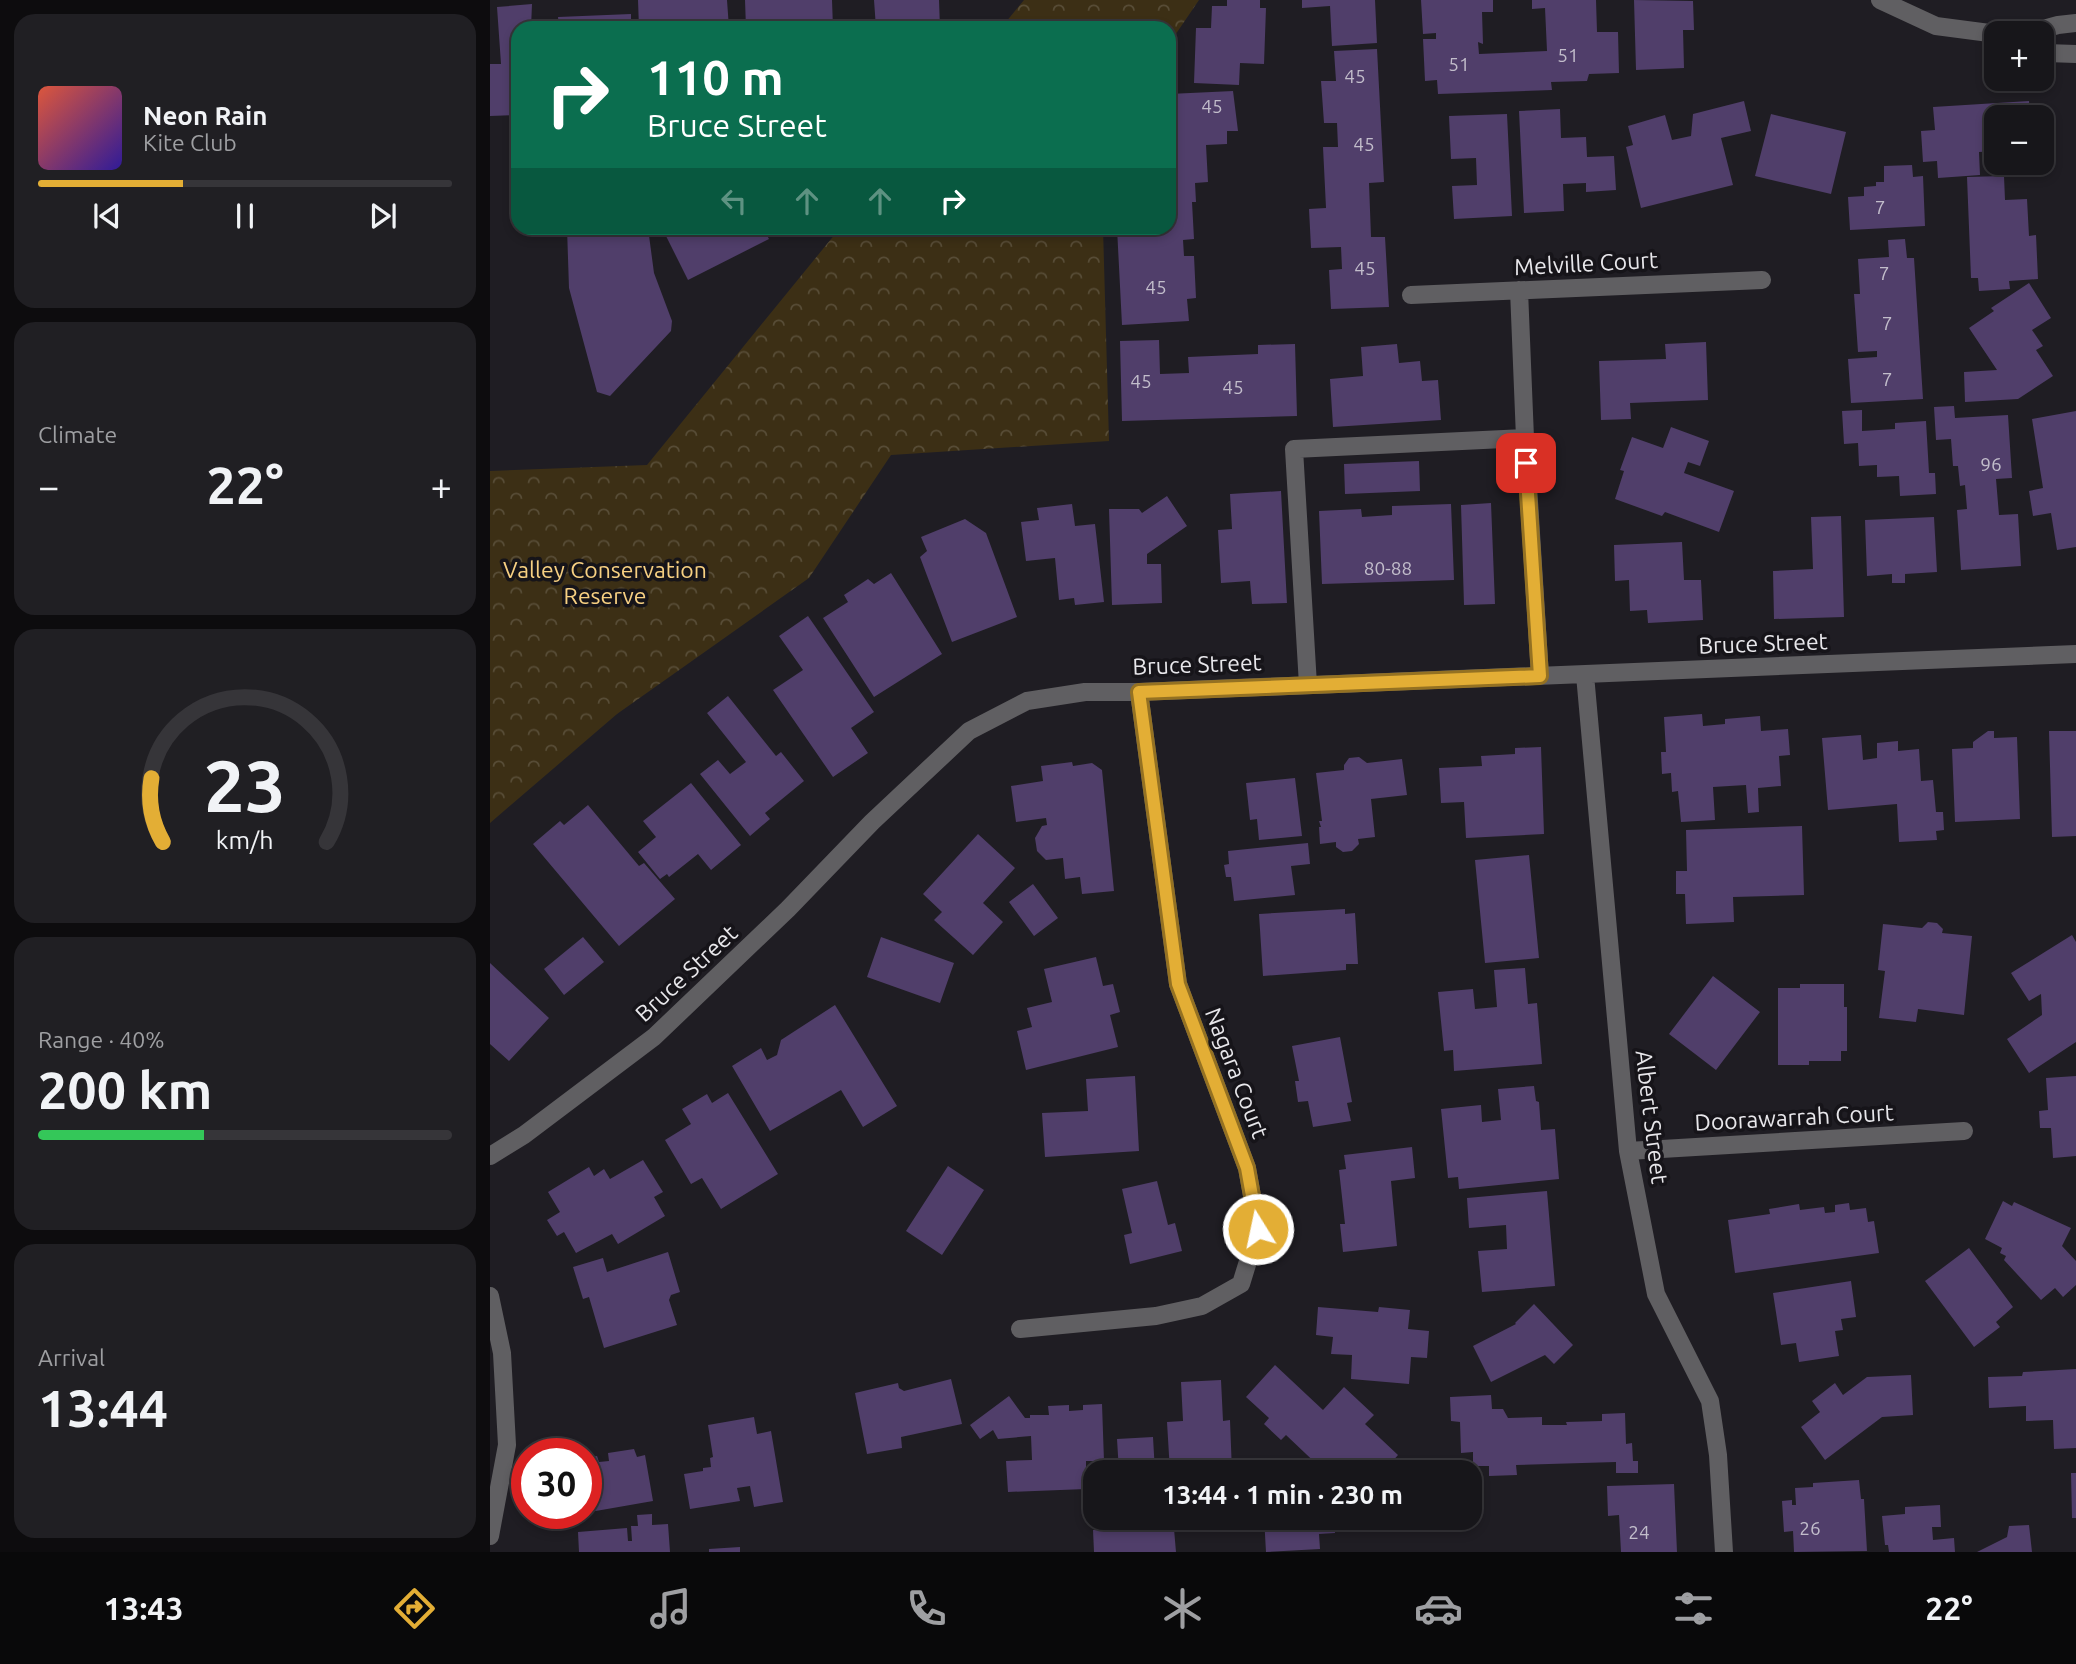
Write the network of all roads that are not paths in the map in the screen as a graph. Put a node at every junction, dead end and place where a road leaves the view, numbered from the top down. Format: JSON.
{"nodes":[{"id":1,"x":1880,"y":0,"type":"edge"},
{"id":2,"x":2076,"y":23,"type":"edge"},
{"id":3,"x":2054,"y":28,"type":"edge"},
{"id":4,"x":1984,"y":32,"type":"edge"},
{"id":5,"x":2054,"y":53,"type":"edge"},
{"id":6,"x":2076,"y":54,"type":"edge"},
{"id":7,"x":1762,"y":280,"type":"dead end"},
{"id":8,"x":1519,"y":290,"type":"junction"},
{"id":9,"x":1411,"y":295,"type":"dead end"},
{"id":10,"x":1525,"y":438,"type":"junction"},
{"id":11,"x":2076,"y":654,"type":"edge"},
{"id":12,"x":1585,"y":675,"type":"junction"},
{"id":13,"x":1540,"y":676,"type":"junction"},
{"id":14,"x":1308,"y":685,"type":"junction"},
{"id":15,"x":1139,"y":692,"type":"junction"},
{"id":16,"x":1964,"y":1132,"type":"dead end"},
{"id":17,"x":1628,"y":1151,"type":"junction"},
{"id":18,"x":490,"y":1156,"type":"edge"},
{"id":19,"x":490,"y":1296,"type":"edge"},
{"id":20,"x":1020,"y":1329,"type":"dead end"},
{"id":21,"x":490,"y":1536,"type":"edge"},
{"id":22,"x":1724,"y":1552,"type":"edge"}],
"edges":[{"from":1,"to":4,"type":"street"},
{"from":2,"to":3,"type":"street"},
{"from":5,"to":6,"type":"street"},
{"from":7,"to":8,"type":"street","name":"Melville Court"},
{"from":8,"to":9,"type":"street","name":"Melville Court"},
{"from":8,"to":10,"type":"street"},
{"from":10,"to":13,"type":"street"},
{"from":10,"to":14,"type":"street"},
{"from":11,"to":12,"type":"street","name":"Bruce Street"},
{"from":12,"to":13,"type":"street","name":"Bruce Street"},
{"from":12,"to":17,"type":"street","name":"Albert Street"},
{"from":13,"to":14,"type":"street","name":"Bruce Street"},
{"from":14,"to":15,"type":"street","name":"Bruce Street"},
{"from":15,"to":18,"type":"street","name":"Bruce Street"},
{"from":15,"to":20,"type":"street","name":"Nagara Court"},
{"from":16,"to":17,"type":"street","name":"Doorawarrah Court"},
{"from":17,"to":22,"type":"street","name":"Albert Street"},
{"from":19,"to":21,"type":"street"}]}
